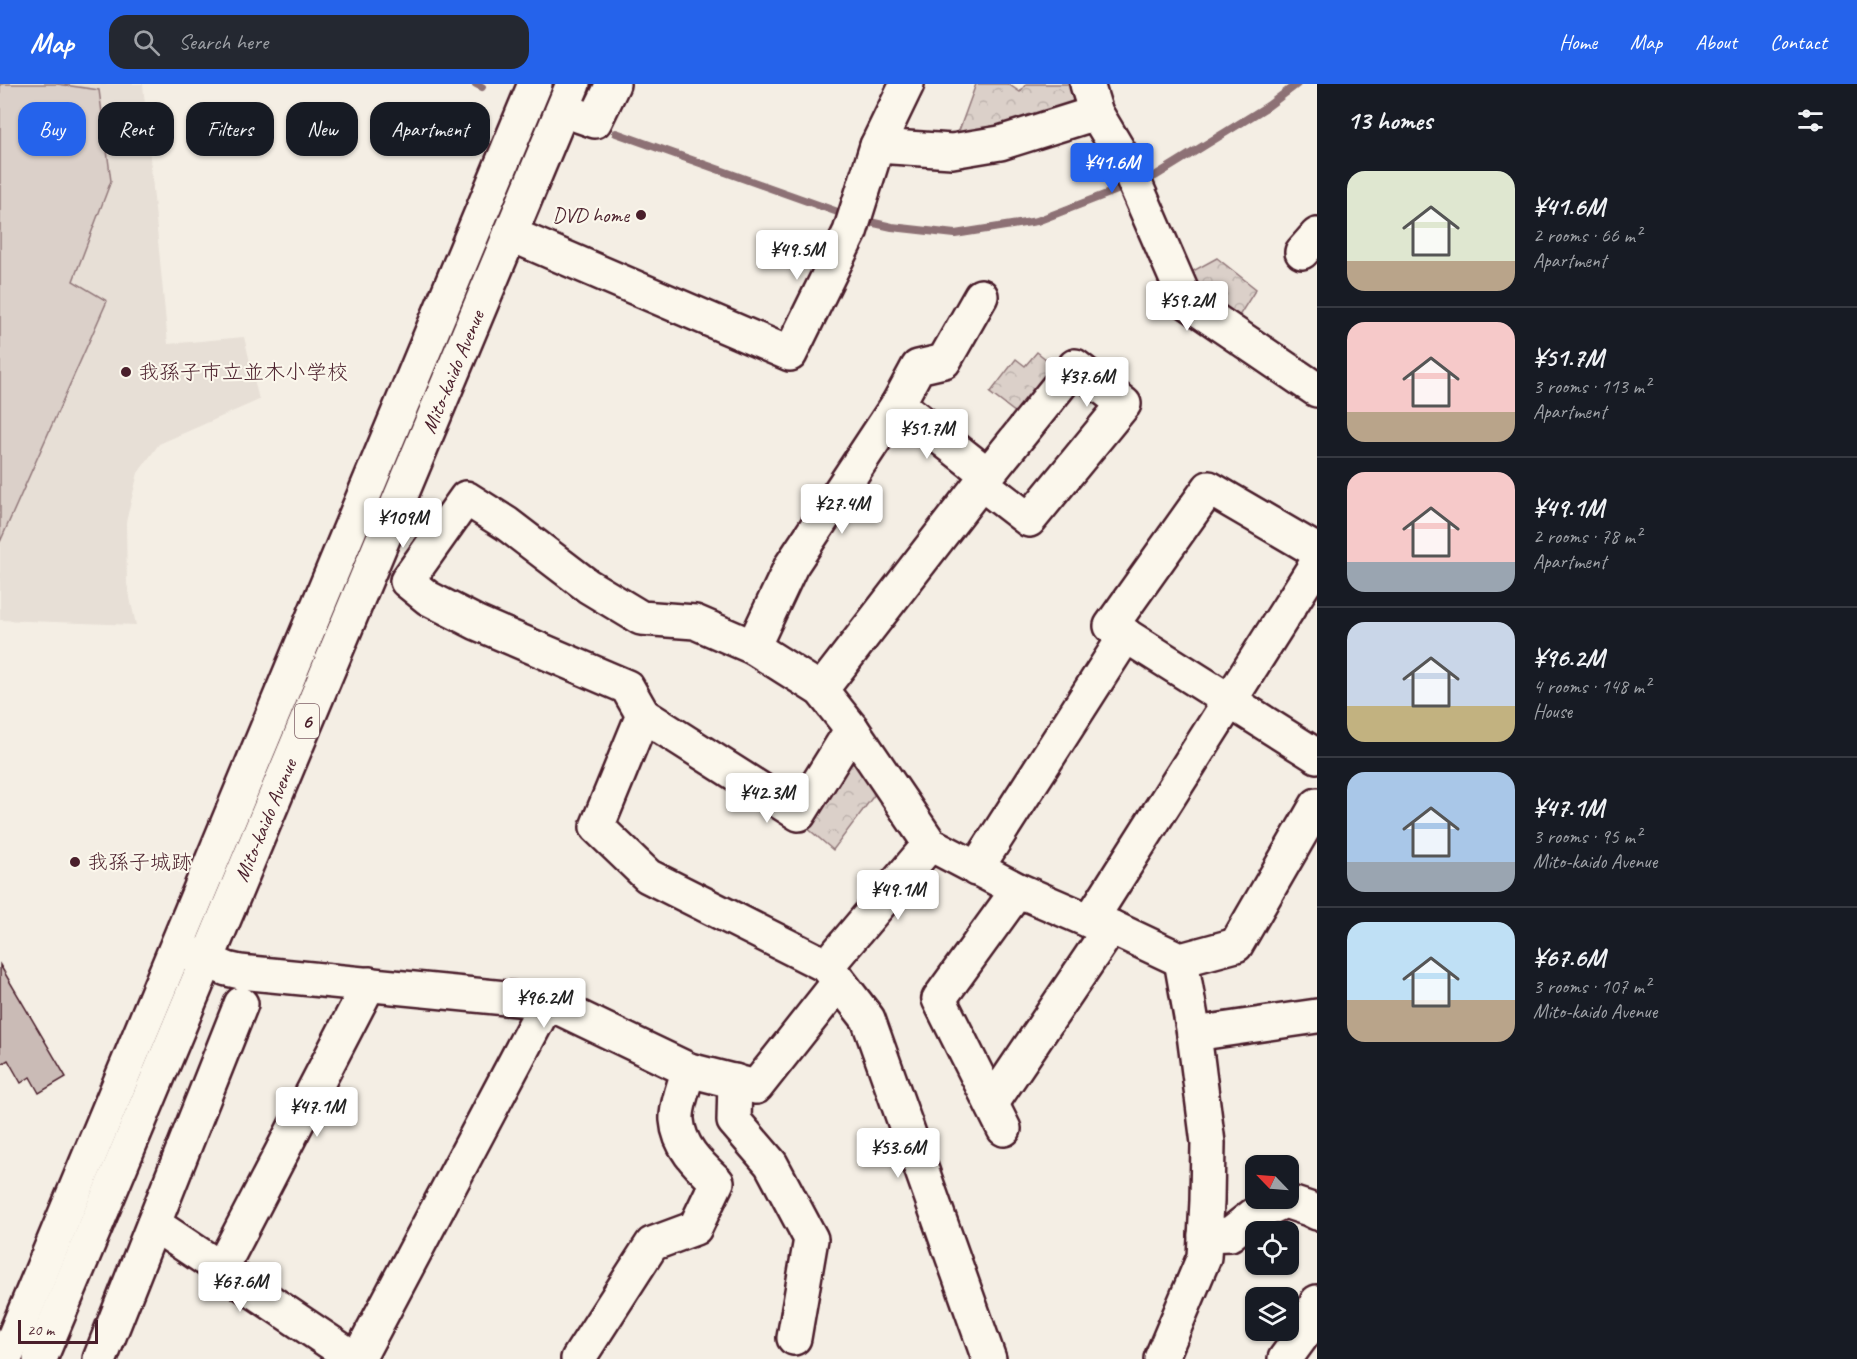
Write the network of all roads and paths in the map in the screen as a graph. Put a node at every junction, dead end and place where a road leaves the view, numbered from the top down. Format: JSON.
{"nodes":[{"id":1,"x":535,"y":84,"type":"edge"},
{"id":2,"x":613,"y":84,"type":"edge"},
{"id":3,"x":907,"y":84,"type":"edge"},
{"id":4,"x":568,"y":97,"type":"edge"},
{"id":5,"x":1092,"y":99,"type":"edge"},
{"id":6,"x":877,"y":146,"type":"junction"},
{"id":7,"x":510,"y":234,"type":"junction"},
{"id":8,"x":981,"y":296,"type":"dead end"},
{"id":9,"x":1317,"y":390,"type":"edge"},
{"id":10,"x":897,"y":404,"type":"junction"},
{"id":11,"x":1317,"y":551,"type":"edge"},
{"id":12,"x":373,"y":561,"type":"junction"},
{"id":13,"x":1317,"y":563,"type":"edge"},
{"id":14,"x":407,"y":581,"type":"junction"},
{"id":15,"x":1126,"y":635,"type":"junction"},
{"id":16,"x":753,"y":647,"type":"junction"},
{"id":17,"x":821,"y":690,"type":"junction"},
{"id":18,"x":1230,"y":701,"type":"junction"},
{"id":19,"x":643,"y":715,"type":"junction"},
{"id":20,"x":852,"y":729,"type":"junction"},
{"id":21,"x":1317,"y":756,"type":"edge"},
{"id":22,"x":1317,"y":805,"type":"edge"},
{"id":23,"x":930,"y":844,"type":"junction"},
{"id":24,"x":976,"y":869,"type":"junction"},
{"id":25,"x":1018,"y":890,"type":"junction"},
{"id":26,"x":1100,"y":924,"type":"junction"},
{"id":27,"x":175,"y":947,"type":"junction"},
{"id":28,"x":1180,"y":960,"type":"junction"},
{"id":29,"x":207,"y":961,"type":"junction"},
{"id":30,"x":833,"y":974,"type":"junction"},
{"id":31,"x":369,"y":984,"type":"junction"},
{"id":32,"x":547,"y":1002,"type":"junction"},
{"id":33,"x":242,"y":1004,"type":"dead end"},
{"id":34,"x":1317,"y":1016,"type":"edge"},
{"id":35,"x":1194,"y":1034,"type":"junction"},
{"id":36,"x":689,"y":1070,"type":"junction"},
{"id":37,"x":735,"y":1081,"type":"junction"},
{"id":38,"x":1317,"y":1213,"type":"edge"},
{"id":39,"x":154,"y":1224,"type":"junction"},
{"id":40,"x":1205,"y":1235,"type":"junction"},
{"id":41,"x":221,"y":1269,"type":"junction"},
{"id":42,"x":1317,"y":1302,"type":"edge"},
{"id":43,"x":794,"y":1338,"type":"dead end"},
{"id":44,"x":5,"y":1359,"type":"edge"},
{"id":45,"x":40,"y":1359,"type":"edge"},
{"id":46,"x":100,"y":1359,"type":"edge"},
{"id":47,"x":356,"y":1359,"type":"edge"},
{"id":48,"x":578,"y":1359,"type":"edge"},
{"id":49,"x":989,"y":1359,"type":"edge"},
{"id":50,"x":1161,"y":1359,"type":"edge"},
{"id":51,"x":1285,"y":1359,"type":"edge"}],
"edges":[{"from":1,"to":27,"type":"main road","name":"Mito-kaido Avenue","number":"6"},
{"from":2,"to":4,"type":"main road"},
{"from":3,"to":6,"type":"main road"},
{"from":4,"to":7,"type":"main road","name":"Mito-kaido Avenue","number":"6"},
{"from":5,"to":6,"type":"main road"},
{"from":5,"to":9,"type":"main road"},
{"from":6,"to":7,"type":"main road"},
{"from":7,"to":12,"type":"main road","name":"Mito-kaido Avenue","number":"6"},
{"from":8,"to":10,"type":"main road"},
{"from":10,"to":16,"type":"main road"},
{"from":10,"to":17,"type":"main road"},
{"from":11,"to":15,"type":"main road"},
{"from":12,"to":14,"type":"main road"},
{"from":12,"to":29,"type":"main road","name":"Mito-kaido Avenue","number":"6"},
{"from":13,"to":18,"type":"main road"},
{"from":14,"to":16,"type":"main road"},
{"from":14,"to":19,"type":"main road"},
{"from":15,"to":18,"type":"main road"},
{"from":15,"to":24,"type":"main road"},
{"from":16,"to":17,"type":"main road"},
{"from":17,"to":20,"type":"main road"},
{"from":18,"to":21,"type":"main road"},
{"from":18,"to":26,"type":"main road"},
{"from":19,"to":20,"type":"main road"},
{"from":19,"to":30,"type":"main road"},
{"from":20,"to":23,"type":"main road"},
{"from":22,"to":28,"type":"main road"},
{"from":23,"to":24,"type":"main road"},
{"from":23,"to":30,"type":"main road"},
{"from":24,"to":25,"type":"main road"},
{"from":25,"to":26,"type":"main road"},
{"from":25,"to":26,"type":"main road"},
{"from":26,"to":28,"type":"main road"},
{"from":27,"to":29,"type":"main road"},
{"from":27,"to":44,"type":"main road","name":"Mito-kaido Avenue","number":"6"},
{"from":28,"to":35,"type":"main road"},
{"from":29,"to":31,"type":"main road"},
{"from":29,"to":45,"type":"main road","name":"Mito-kaido Avenue","number":"6"},
{"from":30,"to":37,"type":"main road"},
{"from":30,"to":49,"type":"main road"},
{"from":31,"to":32,"type":"main road"},
{"from":31,"to":41,"type":"main road"},
{"from":32,"to":36,"type":"main road"},
{"from":32,"to":47,"type":"main road"},
{"from":33,"to":39,"type":"main road"},
{"from":34,"to":35,"type":"main road"},
{"from":35,"to":40,"type":"main road"},
{"from":36,"to":37,"type":"main road"},
{"from":36,"to":48,"type":"main road"},
{"from":37,"to":43,"type":"main road"},
{"from":38,"to":40,"type":"main road"},
{"from":39,"to":41,"type":"main road"},
{"from":39,"to":46,"type":"main road"},
{"from":40,"to":50,"type":"main road"},
{"from":41,"to":47,"type":"main road"},
{"from":42,"to":51,"type":"main road"}]}
